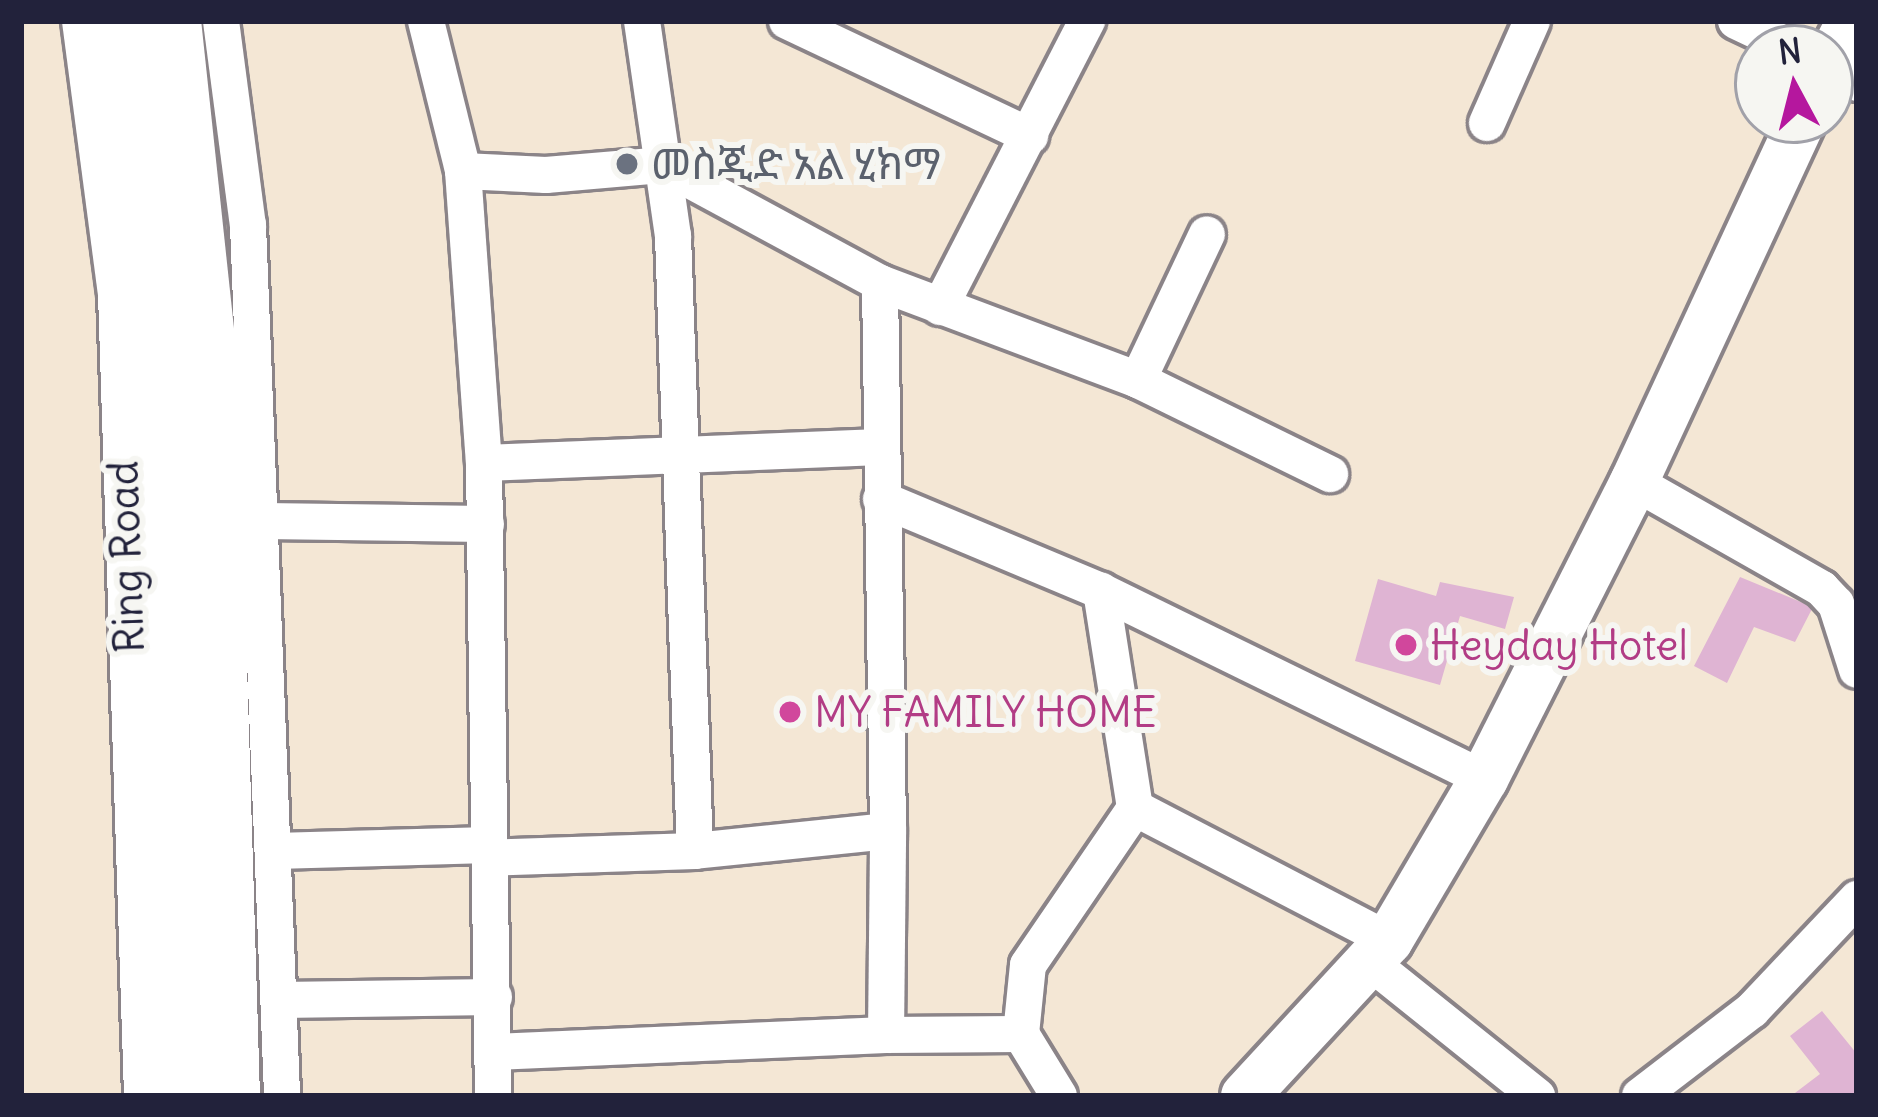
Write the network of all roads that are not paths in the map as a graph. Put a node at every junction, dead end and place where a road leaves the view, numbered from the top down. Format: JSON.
{"nodes":[{"id":1,"x":80,"y":21,"type":"edge"},
{"id":2,"x":122,"y":21,"type":"edge"},
{"id":3,"x":174,"y":21,"type":"edge"},
{"id":4,"x":221,"y":21,"type":"edge"},
{"id":5,"x":426,"y":21,"type":"edge"},
{"id":6,"x":642,"y":21,"type":"edge"},
{"id":7,"x":1087,"y":21,"type":"edge"},
{"id":8,"x":1532,"y":21,"type":"edge"},
{"id":9,"x":792,"y":22,"type":"edge"},
{"id":10,"x":1486,"y":123,"type":"dead end"},
{"id":11,"x":1030,"y":136,"type":"junction"},
{"id":12,"x":1791,"y":144,"type":"edge"},
{"id":13,"x":662,"y":165,"type":"junction"},
{"id":14,"x":464,"y":171,"type":"junction"},
{"id":15,"x":1207,"y":234,"type":"dead end"},
{"id":16,"x":880,"y":283,"type":"junction"},
{"id":17,"x":940,"y":307,"type":"junction"},
{"id":18,"x":1138,"y":380,"type":"junction"},
{"id":19,"x":881,"y":447,"type":"junction"},
{"id":20,"x":682,"y":459,"type":"junction"},
{"id":21,"x":484,"y":463,"type":"junction"},
{"id":22,"x":1330,"y":474,"type":"dead end"},
{"id":23,"x":1634,"y":482,"type":"junction"},
{"id":24,"x":881,"y":499,"type":"junction"},
{"id":25,"x":264,"y":520,"type":"junction"},
{"id":26,"x":486,"y":524,"type":"junction"},
{"id":27,"x":1101,"y":591,"type":"junction"},
{"id":28,"x":1857,"y":670,"type":"edge"},
{"id":29,"x":1484,"y":779,"type":"junction"},
{"id":30,"x":1135,"y":808,"type":"junction"},
{"id":31,"x":888,"y":831,"type":"junction"},
{"id":32,"x":275,"y":850,"type":"junction"},
{"id":33,"x":695,"y":851,"type":"junction"},
{"id":34,"x":489,"y":852,"type":"junction"},
{"id":35,"x":1857,"y":899,"type":"edge"},
{"id":36,"x":1380,"y":951,"type":"junction"},
{"id":37,"x":494,"y":997,"type":"junction"},
{"id":38,"x":280,"y":1000,"type":"junction"},
{"id":39,"x":886,"y":1034,"type":"junction"},
{"id":40,"x":1021,"y":1034,"type":"junction"},
{"id":41,"x":494,"y":1052,"type":"junction"},
{"id":42,"x":142,"y":1096,"type":"edge"},
{"id":43,"x":185,"y":1096,"type":"edge"},
{"id":44,"x":233,"y":1096,"type":"edge"},
{"id":45,"x":282,"y":1096,"type":"edge"},
{"id":46,"x":493,"y":1096,"type":"edge"},
{"id":47,"x":1059,"y":1096,"type":"edge"},
{"id":48,"x":1246,"y":1096,"type":"edge"},
{"id":49,"x":1537,"y":1096,"type":"edge"},
{"id":50,"x":1640,"y":1096,"type":"edge"}],
"edges":[{"from":1,"to":42,"type":"street","name":"Ring Road"},
{"from":2,"to":43,"type":"highway","name":"Ring Road"},
{"from":3,"to":44,"type":"highway","name":"Ring Road"},
{"from":4,"to":25,"type":"street"},
{"from":5,"to":14,"type":"street"},
{"from":6,"to":13,"type":"street"},
{"from":7,"to":11,"type":"street"},
{"from":8,"to":10,"type":"street"},
{"from":9,"to":11,"type":"street"},
{"from":11,"to":17,"type":"street"},
{"from":12,"to":23,"type":"main road"},
{"from":13,"to":14,"type":"street"},
{"from":13,"to":16,"type":"street"},
{"from":13,"to":20,"type":"street"},
{"from":14,"to":21,"type":"street"},
{"from":15,"to":18,"type":"street"},
{"from":16,"to":17,"type":"street"},
{"from":16,"to":19,"type":"street"},
{"from":17,"to":18,"type":"street"},
{"from":18,"to":22,"type":"street"},
{"from":19,"to":20,"type":"street"},
{"from":19,"to":24,"type":"street"},
{"from":20,"to":21,"type":"street"},
{"from":20,"to":33,"type":"street"},
{"from":21,"to":26,"type":"street"},
{"from":23,"to":28,"type":"street"},
{"from":23,"to":29,"type":"main road"},
{"from":24,"to":27,"type":"street"},
{"from":24,"to":31,"type":"street"},
{"from":25,"to":26,"type":"street"},
{"from":25,"to":32,"type":"street"},
{"from":26,"to":34,"type":"street"},
{"from":27,"to":29,"type":"street"},
{"from":27,"to":30,"type":"street"},
{"from":29,"to":36,"type":"main road"},
{"from":30,"to":36,"type":"street"},
{"from":30,"to":40,"type":"street"},
{"from":31,"to":33,"type":"street"},
{"from":31,"to":39,"type":"street"},
{"from":32,"to":34,"type":"street"},
{"from":32,"to":38,"type":"street"},
{"from":33,"to":34,"type":"street"},
{"from":34,"to":37,"type":"street"},
{"from":35,"to":50,"type":"street"},
{"from":36,"to":48,"type":"main road"},
{"from":36,"to":49,"type":"street"},
{"from":37,"to":38,"type":"street"},
{"from":37,"to":41,"type":"street"},
{"from":38,"to":45,"type":"street"},
{"from":39,"to":40,"type":"street"},
{"from":39,"to":41,"type":"street"},
{"from":40,"to":47,"type":"street"},
{"from":41,"to":46,"type":"street"}]}
